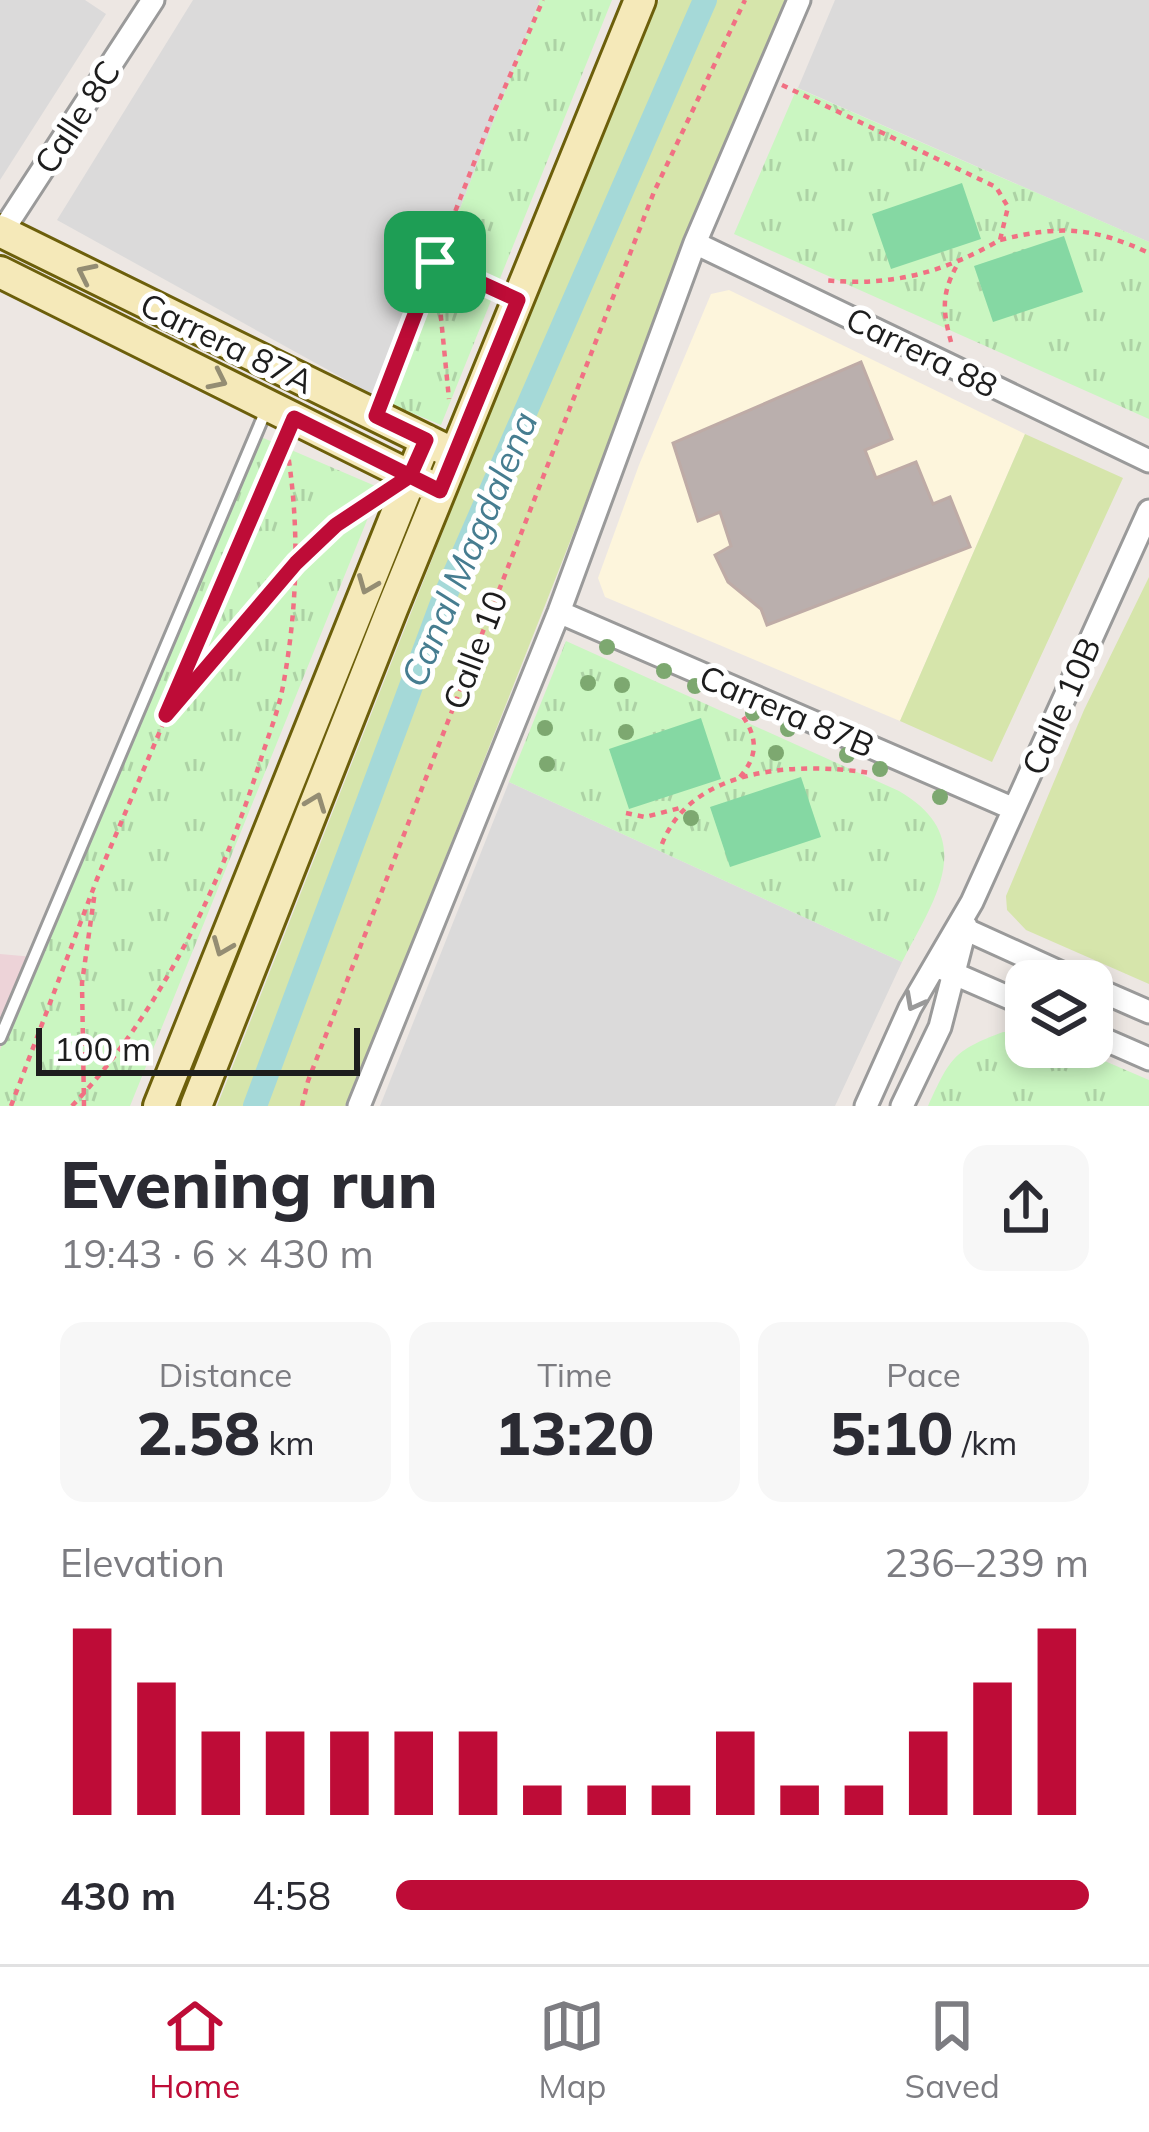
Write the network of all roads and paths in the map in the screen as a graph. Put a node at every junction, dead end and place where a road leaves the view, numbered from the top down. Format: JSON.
{"nodes":[{"id":1,"x":153,"y":0,"type":"edge"},
{"id":2,"x":543,"y":0,"type":"edge"},
{"id":3,"x":640,"y":0,"type":"edge"},
{"id":4,"x":745,"y":0,"type":"edge"},
{"id":5,"x":799,"y":0,"type":"edge"},
{"id":6,"x":766,"y":78,"type":"junction"},
{"id":7,"x":1,"y":232,"type":"edge"},
{"id":8,"x":1000,"y":240,"type":"junction"},
{"id":9,"x":695,"y":244,"type":"junction"},
{"id":10,"x":1149,"y":253,"type":"edge"},
{"id":11,"x":435,"y":262,"type":"junction"},
{"id":12,"x":958,"y":264,"type":"junction"},
{"id":13,"x":0,"y":272,"type":"edge"},
{"id":14,"x":819,"y":279,"type":"dead end"},
{"id":15,"x":518,"y":300,"type":"junction"},
{"id":16,"x":959,"y":370,"type":"junction"},
{"id":17,"x":268,"y":405,"type":"junction"},
{"id":18,"x":451,"y":411,"type":"dead end"},
{"id":19,"x":376,"y":416,"type":"junction"},
{"id":20,"x":426,"y":440,"type":"junction"},
{"id":21,"x":455,"y":454,"type":"junction"},
{"id":22,"x":1149,"y":461,"type":"edge"},
{"id":23,"x":410,"y":476,"type":"junction"},
{"id":24,"x":440,"y":491,"type":"junction"},
{"id":25,"x":1149,"y":511,"type":"edge"},
{"id":26,"x":296,"y":563,"type":"junction"},
{"id":27,"x":559,"y":612,"type":"junction"},
{"id":28,"x":166,"y":715,"type":"junction"},
{"id":29,"x":742,"y":715,"type":"dead end"},
{"id":30,"x":869,"y":773,"type":"dead end"},
{"id":31,"x":736,"y":781,"type":"junction"},
{"id":32,"x":690,"y":802,"type":"junction"},
{"id":33,"x":1015,"y":808,"type":"junction"},
{"id":34,"x":626,"y":812,"type":"dead end"},
{"id":35,"x":662,"y":844,"type":"dead end"},
{"id":36,"x":97,"y":880,"type":"junction"},
{"id":37,"x":962,"y":928,"type":"junction"},
{"id":38,"x":1033,"y":960,"type":"edge"},
{"id":39,"x":944,"y":969,"type":"junction"},
{"id":40,"x":1005,"y":996,"type":"edge"},
{"id":41,"x":1113,"y":996,"type":"edge"},
{"id":42,"x":1149,"y":1012,"type":"edge"},
{"id":43,"x":0,"y":1038,"type":"edge"},
{"id":44,"x":1113,"y":1043,"type":"edge"},
{"id":45,"x":1149,"y":1058,"type":"edge"},
{"id":46,"x":82,"y":1095,"type":"junction"},
{"id":47,"x":11,"y":1106,"type":"edge"},
{"id":48,"x":72,"y":1106,"type":"edge"},
{"id":49,"x":84,"y":1106,"type":"edge"},
{"id":50,"x":159,"y":1106,"type":"edge"},
{"id":51,"x":196,"y":1106,"type":"edge"},
{"id":52,"x":302,"y":1106,"type":"edge"},
{"id":53,"x":359,"y":1106,"type":"edge"},
{"id":54,"x":866,"y":1106,"type":"edge"},
{"id":55,"x":902,"y":1106,"type":"edge"}],
"edges":[{"from":1,"to":7,"type":"street","name":"Calle 8C"},
{"from":2,"to":11,"type":"path"},
{"from":3,"to":15,"type":"street"},
{"from":4,"to":52,"type":"path","name":"Calle 10"},
{"from":5,"to":6,"type":"street","name":"Calle 10"},
{"from":6,"to":8,"type":"path"},
{"from":6,"to":9,"type":"street","name":"Calle 10"},
{"from":19,"to":7,"type":"street","name":"Carrera 87A","one_way":true},
{"from":8,"to":10,"type":"path"},
{"from":8,"to":12,"type":"path"},
{"from":9,"to":16,"type":"street","name":"Carrera 88"},
{"from":9,"to":27,"type":"street","name":"Calle 10"},
{"from":11,"to":15,"type":"path"},
{"from":11,"to":18,"type":"path"},
{"from":11,"to":19,"type":"path"},
{"from":12,"to":14,"type":"path"},
{"from":12,"to":16,"type":"path"},
{"from":13,"to":17,"type":"street","name":"Carrera 87A","one_way":true},
{"from":15,"to":21,"type":"street"},
{"from":16,"to":22,"type":"street","name":"Carrera 88"},
{"from":17,"to":23,"type":"street","name":"Carrera 87A"},
{"from":17,"to":43,"type":"lane"},
{"from":19,"to":20,"type":"street","name":"Carrera 87A"},
{"from":20,"to":21,"type":"street","name":"Carrera 87A"},
{"from":20,"to":23,"type":"street"},
{"from":21,"to":24,"type":"street"},
{"from":23,"to":24,"type":"street","name":"Carrera 87A"},
{"from":23,"to":26,"type":"path"},
{"from":23,"to":50,"type":"street","one_way":true},
{"from":51,"to":24,"type":"street","one_way":true},
{"from":25,"to":33,"type":"street","name":"Calle 10B"},
{"from":26,"to":28,"type":"path"},
{"from":26,"to":28,"type":"path"},
{"from":26,"to":46,"type":"path"},
{"from":27,"to":33,"type":"street","name":"Carrera 87B"},
{"from":27,"to":53,"type":"street","name":"Calle 10"},
{"from":28,"to":36,"type":"path"},
{"from":29,"to":31,"type":"path"},
{"from":30,"to":31,"type":"path"},
{"from":31,"to":32,"type":"path"},
{"from":32,"to":34,"type":"path"},
{"from":32,"to":35,"type":"path"},
{"from":33,"to":37,"type":"street","name":"Calle 10B"},
{"from":36,"to":46,"type":"path"},
{"from":36,"to":47,"type":"path"},
{"from":37,"to":38,"type":"street"},
{"from":37,"to":39,"type":"street","name":"Calle 10B"},
{"from":39,"to":40,"type":"street"},
{"from":39,"to":54,"type":"street","name":"Calle 10B","one_way":true},
{"from":39,"to":55,"type":"street","name":"Calle 10B"},
{"from":41,"to":42,"type":"street"},
{"from":44,"to":45,"type":"street"},
{"from":46,"to":48,"type":"path"},
{"from":46,"to":49,"type":"path"}]}
